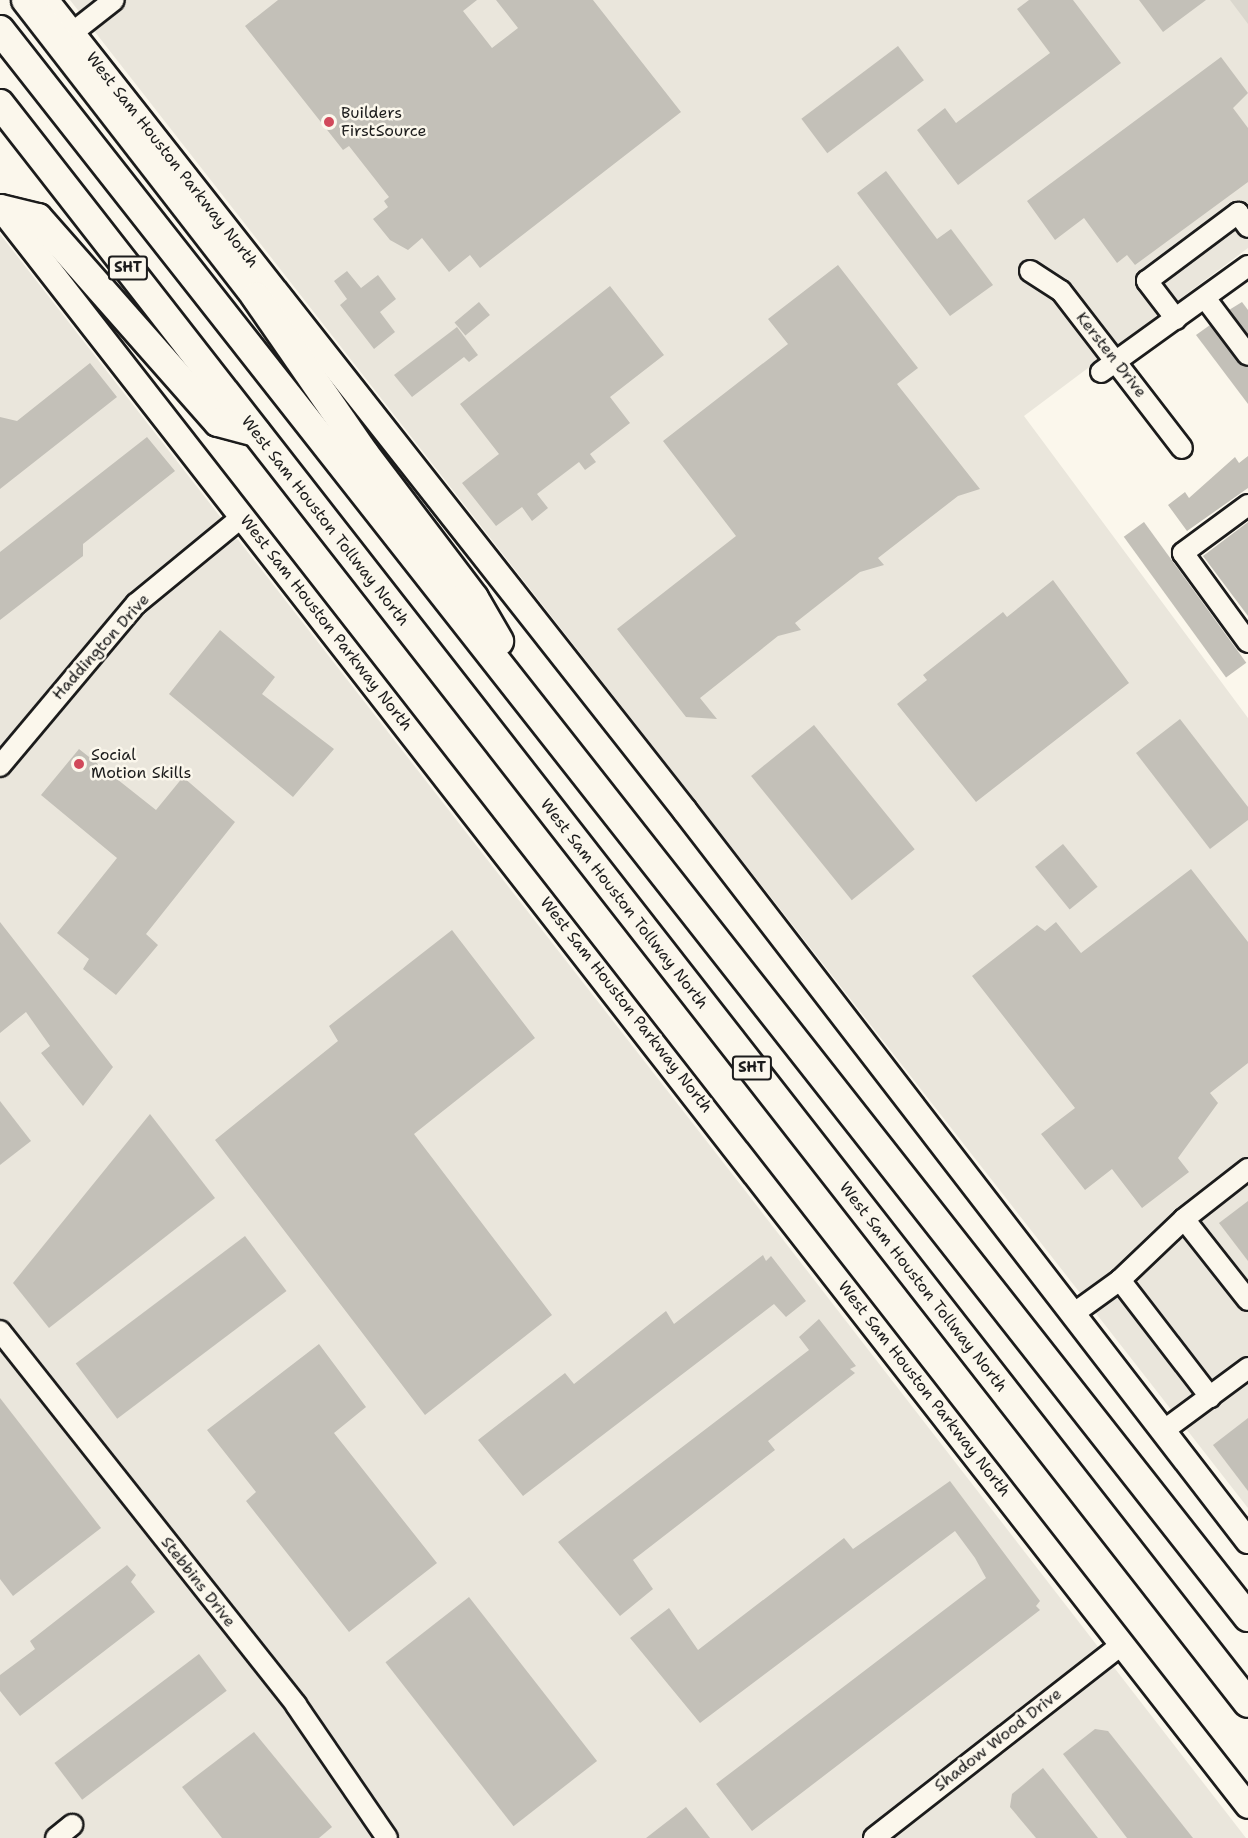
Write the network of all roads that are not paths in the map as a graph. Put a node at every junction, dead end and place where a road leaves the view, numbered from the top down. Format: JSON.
{"nodes":[{"id":1,"x":26,"y":0,"type":"edge"},
{"id":2,"x":46,"y":0,"type":"edge"},
{"id":3,"x":114,"y":0,"type":"edge"},
{"id":4,"x":0,"y":30,"type":"edge"},
{"id":5,"x":72,"y":33,"type":"junction"},
{"id":6,"x":0,"y":104,"type":"edge"},
{"id":7,"x":1,"y":208,"type":"edge"},
{"id":8,"x":1248,"y":227,"type":"edge"},
{"id":9,"x":1248,"y":266,"type":"edge"},
{"id":10,"x":1030,"y":271,"type":"dead end"},
{"id":11,"x":1204,"y":298,"type":"junction"},
{"id":12,"x":1176,"y":319,"type":"junction"},
{"id":13,"x":1248,"y":355,"type":"edge"},
{"id":14,"x":1109,"y":367,"type":"junction"},
{"id":15,"x":256,"y":432,"type":"junction"},
{"id":16,"x":1182,"y":448,"type":"dead end"},
{"id":17,"x":1248,"y":505,"type":"edge"},
{"id":18,"x":242,"y":517,"type":"junction"},
{"id":19,"x":1248,"y":642,"type":"edge"},
{"id":20,"x":551,"y":731,"type":"junction"},
{"id":21,"x":0,"y":766,"type":"edge"},
{"id":22,"x":1248,"y":1169,"type":"edge"},
{"id":23,"x":1184,"y":1219,"type":"junction"},
{"id":24,"x":1120,"y":1280,"type":"junction"},
{"id":25,"x":1248,"y":1300,"type":"edge"},
{"id":26,"x":1072,"y":1314,"type":"junction"},
{"id":27,"x":0,"y":1331,"type":"edge"},
{"id":28,"x":1248,"y":1368,"type":"edge"},
{"id":29,"x":1210,"y":1397,"type":"junction"},
{"id":30,"x":1164,"y":1431,"type":"junction"},
{"id":31,"x":1248,"y":1541,"type":"edge"},
{"id":32,"x":1243,"y":1610,"type":"edge"},
{"id":33,"x":1122,"y":1644,"type":"junction"},
{"id":34,"x":1248,"y":1703,"type":"edge"},
{"id":35,"x":1248,"y":1806,"type":"edge"},
{"id":36,"x":72,"y":1825,"type":"dead end"},
{"id":37,"x":56,"y":1838,"type":"edge"},
{"id":38,"x":387,"y":1838,"type":"edge"},
{"id":39,"x":874,"y":1838,"type":"edge"}],
"edges":[{"from":1,"to":20,"type":"highway"},
{"from":2,"to":5,"type":"main road","name":"West Sam Houston Parkway North"},
{"from":3,"to":5,"type":"street"},
{"from":4,"to":20,"type":"highway","number":"SHT"},
{"from":5,"to":26,"type":"main road","name":"West Sam Houston Parkway North"},
{"from":6,"to":15,"type":"highway","name":"West Sam Houston Tollway North","number":"SHT"},
{"from":7,"to":15,"type":"highway"},
{"from":7,"to":18,"type":"main road","name":"West Sam Houston Parkway North"},
{"from":8,"to":12,"type":"street"},
{"from":9,"to":11,"type":"street"},
{"from":10,"to":14,"type":"street","name":"Kersten Drive"},
{"from":11,"to":12,"type":"street"},
{"from":11,"to":13,"type":"street"},
{"from":12,"to":14,"type":"street"},
{"from":14,"to":16,"type":"street","name":"Kersten Drive"},
{"from":15,"to":34,"type":"highway","name":"West Sam Houston Tollway North","number":"SHT"},
{"from":17,"to":19,"type":"street"},
{"from":18,"to":21,"type":"street","name":"Haddington Drive"},
{"from":18,"to":33,"type":"main road","name":"West Sam Houston Parkway North"},
{"from":20,"to":32,"type":"highway","number":"SHT"},
{"from":22,"to":23,"type":"street"},
{"from":23,"to":24,"type":"street"},
{"from":23,"to":25,"type":"street"},
{"from":24,"to":26,"type":"street"},
{"from":24,"to":29,"type":"street"},
{"from":26,"to":30,"type":"main road","name":"West Sam Houston Parkway North"},
{"from":27,"to":38,"type":"street","name":"Stebbins Drive"},
{"from":28,"to":29,"type":"street"},
{"from":29,"to":30,"type":"street"},
{"from":30,"to":31,"type":"main road","name":"West Sam Houston Parkway North"},
{"from":33,"to":35,"type":"main road","name":"West Sam Houston Parkway North"},
{"from":33,"to":39,"type":"street","name":"Shadow Wood Drive"},
{"from":36,"to":37,"type":"street"}]}
